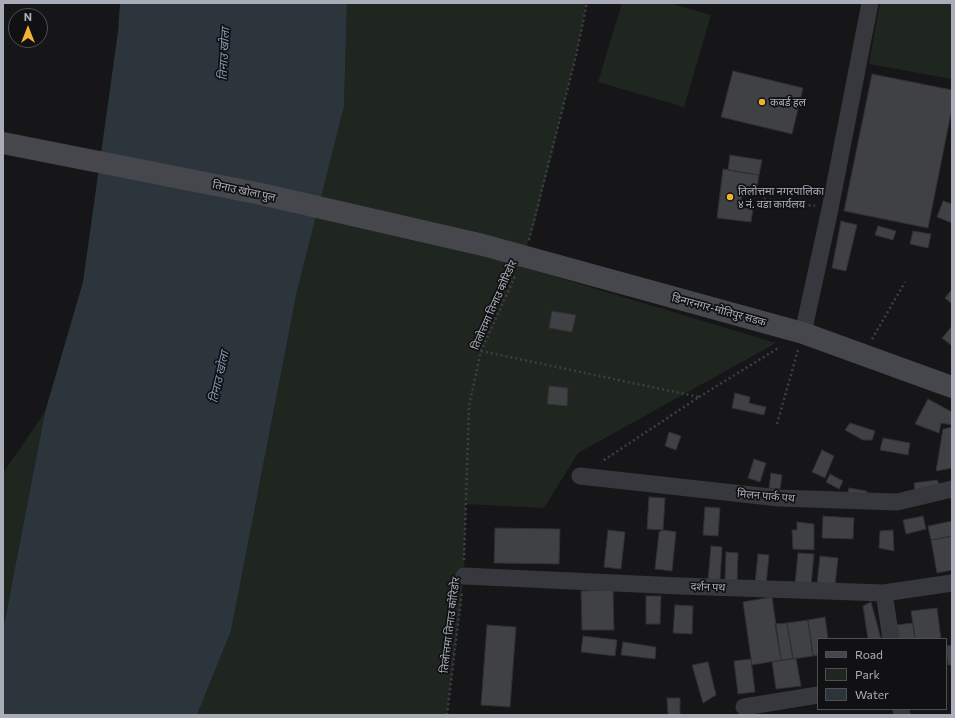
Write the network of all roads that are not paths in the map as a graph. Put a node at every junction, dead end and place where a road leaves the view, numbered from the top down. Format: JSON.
{"nodes":[{"id":1,"x":870,"y":3,"type":"edge"},
{"id":2,"x":3,"y":143,"type":"edge"},
{"id":3,"x":483,"y":245,"type":"joint"},
{"id":4,"x":803,"y":333,"type":"junction"},
{"id":5,"x":952,"y":387,"type":"edge"},
{"id":6,"x":580,"y":476,"type":"road end"},
{"id":7,"x":952,"y":489,"type":"edge"},
{"id":8,"x":464,"y":576,"type":"road end"},
{"id":9,"x":952,"y":583,"type":"edge"},
{"id":10,"x":884,"y":594,"type":"junction"},
{"id":11,"x":891,"y":638,"type":"edge"},
{"id":12,"x":817,"y":695,"type":"edge"},
{"id":13,"x":744,"y":707,"type":"dead end"}],
"edges":[{"from":1,"to":4,"type":"street"},
{"from":2,"to":3,"type":"street","name":"तिनाउ खोला पुल"},
{"from":3,"to":4,"type":"street","name":"डिन्गरनगर-मोतिपुर सडक"},
{"from":4,"to":5,"type":"street","name":"डिन्गरनगर-मोतिपुर सडक"},
{"from":6,"to":7,"type":"street","name":"मिलन पार्क पथ"},
{"from":8,"to":10,"type":"street","name":"दर्शन पथ"},
{"from":9,"to":10,"type":"street","name":"दर्शन पथ"},
{"from":10,"to":11,"type":"street"},
{"from":12,"to":13,"type":"street"}]}
